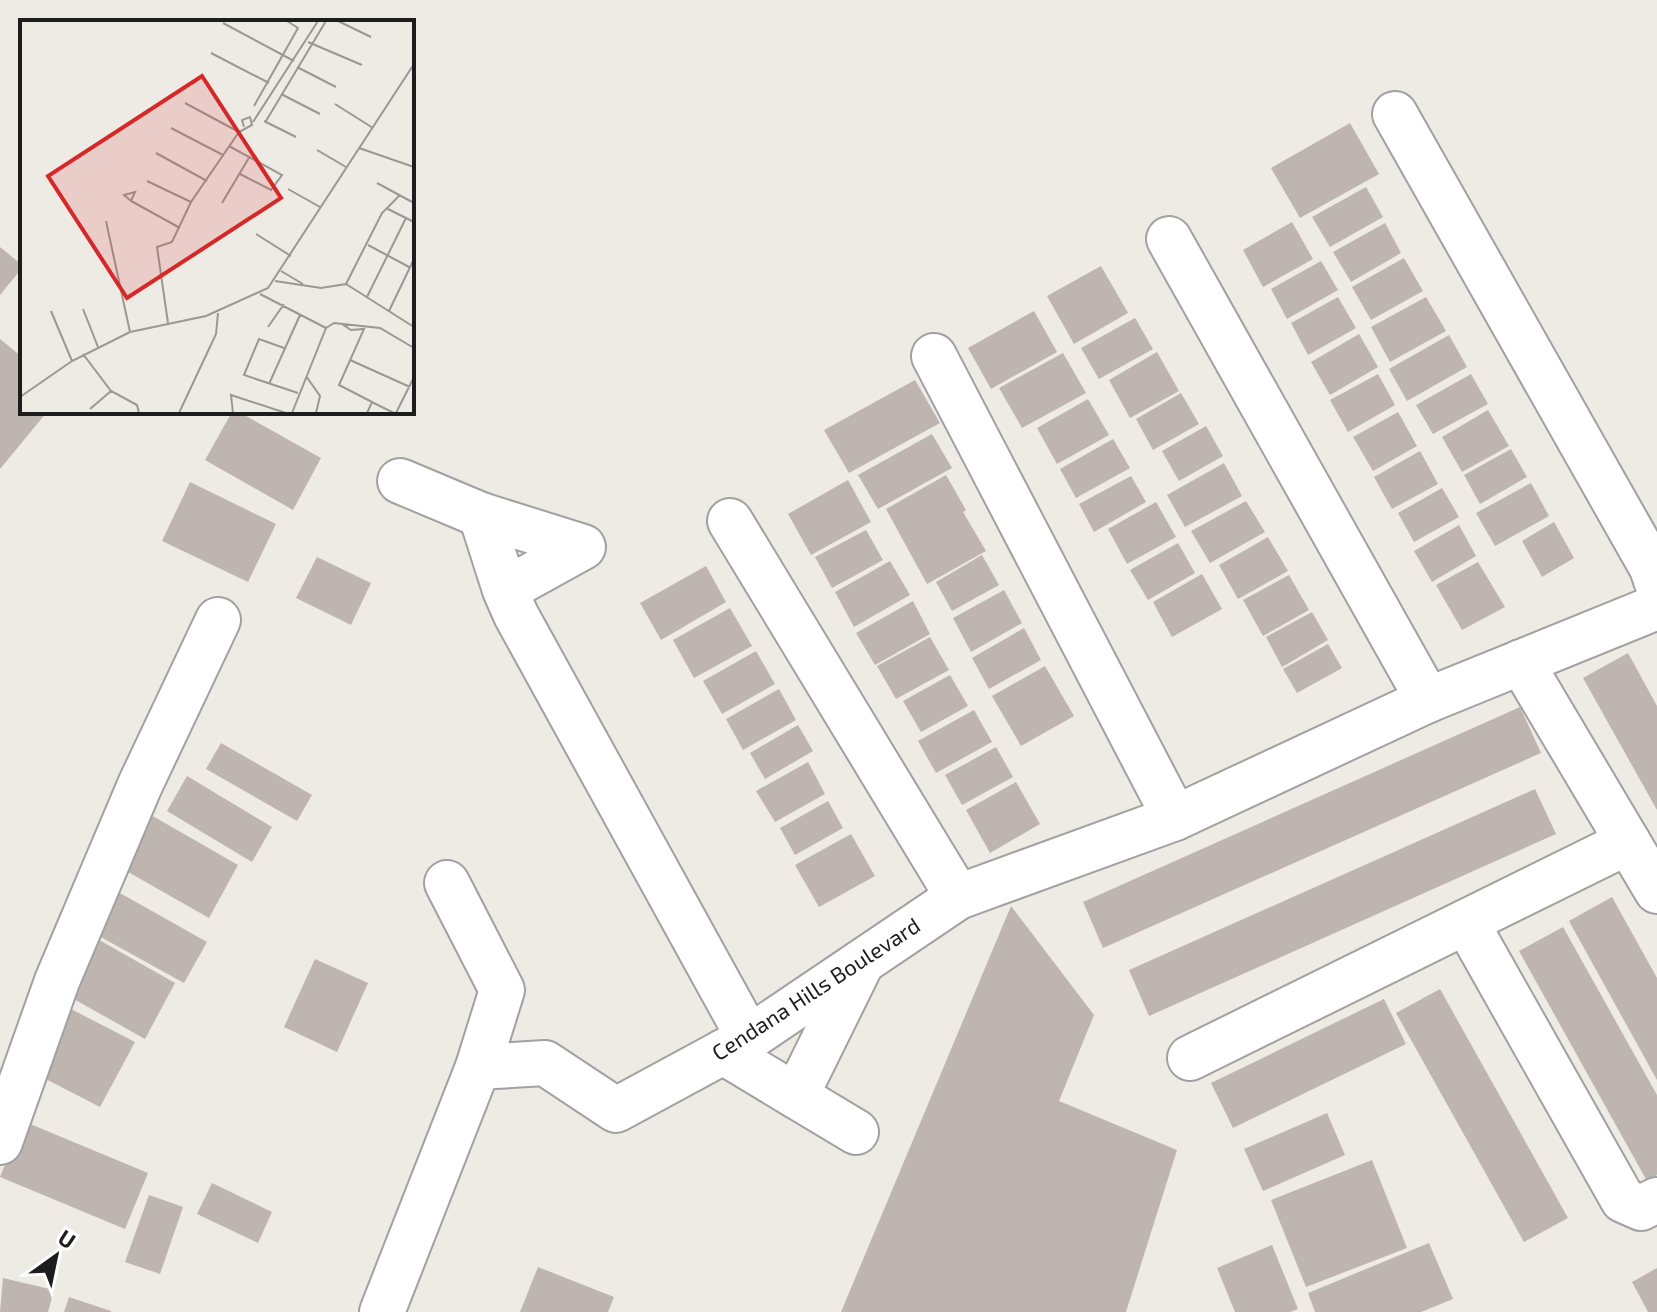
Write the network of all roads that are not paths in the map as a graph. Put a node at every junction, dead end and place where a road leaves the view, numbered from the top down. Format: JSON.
{"nodes":[{"id":1,"x":1395,"y":114,"type":"dead end"},
{"id":2,"x":1169,"y":239,"type":"dead end"},
{"id":3,"x":934,"y":356,"type":"dead end"},
{"id":4,"x":400,"y":481,"type":"dead end"},
{"id":5,"x":481,"y":515,"type":"junction"},
{"id":6,"x":730,"y":521,"type":"dead end"},
{"id":7,"x":1657,"y":583,"type":"edge"},
{"id":8,"x":505,"y":590,"type":"junction"},
{"id":9,"x":1657,"y":607,"type":"edge"},
{"id":10,"x":218,"y":620,"type":"dead end"},
{"id":11,"x":1521,"y":662,"type":"junction"},
{"id":12,"x":1428,"y":700,"type":"junction"},
{"id":13,"x":1175,"y":818,"type":"junction"},
{"id":14,"x":1628,"y":842,"type":"junction"},
{"id":15,"x":447,"y":883,"type":"dead end"},
{"id":16,"x":1657,"y":891,"type":"edge"},
{"id":17,"x":958,"y":897,"type":"junction"},
{"id":18,"x":1466,"y":922,"type":"junction"},
{"id":19,"x":863,"y":960,"type":"junction"},
{"id":20,"x":502,"y":990,"type":"junction"},
{"id":21,"x":736,"y":1045,"type":"junction"},
{"id":22,"x":1190,"y":1058,"type":"dead end"},
{"id":23,"x":545,"y":1063,"type":"junction"},
{"id":24,"x":478,"y":1067,"type":"junction"},
{"id":25,"x":796,"y":1096,"type":"junction"},
{"id":26,"x":856,"y":1132,"type":"dead end"},
{"id":27,"x":0,"y":1142,"type":"edge"},
{"id":28,"x":1657,"y":1200,"type":"edge"},
{"id":29,"x":382,"y":1312,"type":"edge"}],
"edges":[{"from":1,"to":7,"type":"street"},
{"from":2,"to":12,"type":"street"},
{"from":3,"to":13,"type":"street"},
{"from":4,"to":5,"type":"street"},
{"from":5,"to":8,"type":"street"},
{"from":5,"to":8,"type":"street"},
{"from":6,"to":17,"type":"street"},
{"from":8,"to":21,"type":"street"},
{"from":9,"to":11,"type":"street","name":"Cendana Hills Boulevard"},
{"from":10,"to":27,"type":"street"},
{"from":11,"to":12,"type":"street","name":"Cendana Hills Boulevard"},
{"from":11,"to":14,"type":"street"},
{"from":12,"to":13,"type":"street","name":"Cendana Hills Boulevard"},
{"from":13,"to":17,"type":"street","name":"Cendana Hills Boulevard"},
{"from":14,"to":16,"type":"street"},
{"from":14,"to":18,"type":"street"},
{"from":15,"to":20,"type":"street"},
{"from":17,"to":19,"type":"street","name":"Cendana Hills Boulevard"},
{"from":18,"to":22,"type":"street"},
{"from":18,"to":28,"type":"street"},
{"from":19,"to":21,"type":"street","name":"Cendana Hills Boulevard"},
{"from":19,"to":25,"type":"street"},
{"from":20,"to":23,"type":"street"},
{"from":20,"to":24,"type":"street"},
{"from":21,"to":23,"type":"street","name":"Cendana Hills Boulevard"},
{"from":21,"to":25,"type":"street"},
{"from":23,"to":24,"type":"street"},
{"from":24,"to":29,"type":"street"},
{"from":25,"to":26,"type":"street"}]}
